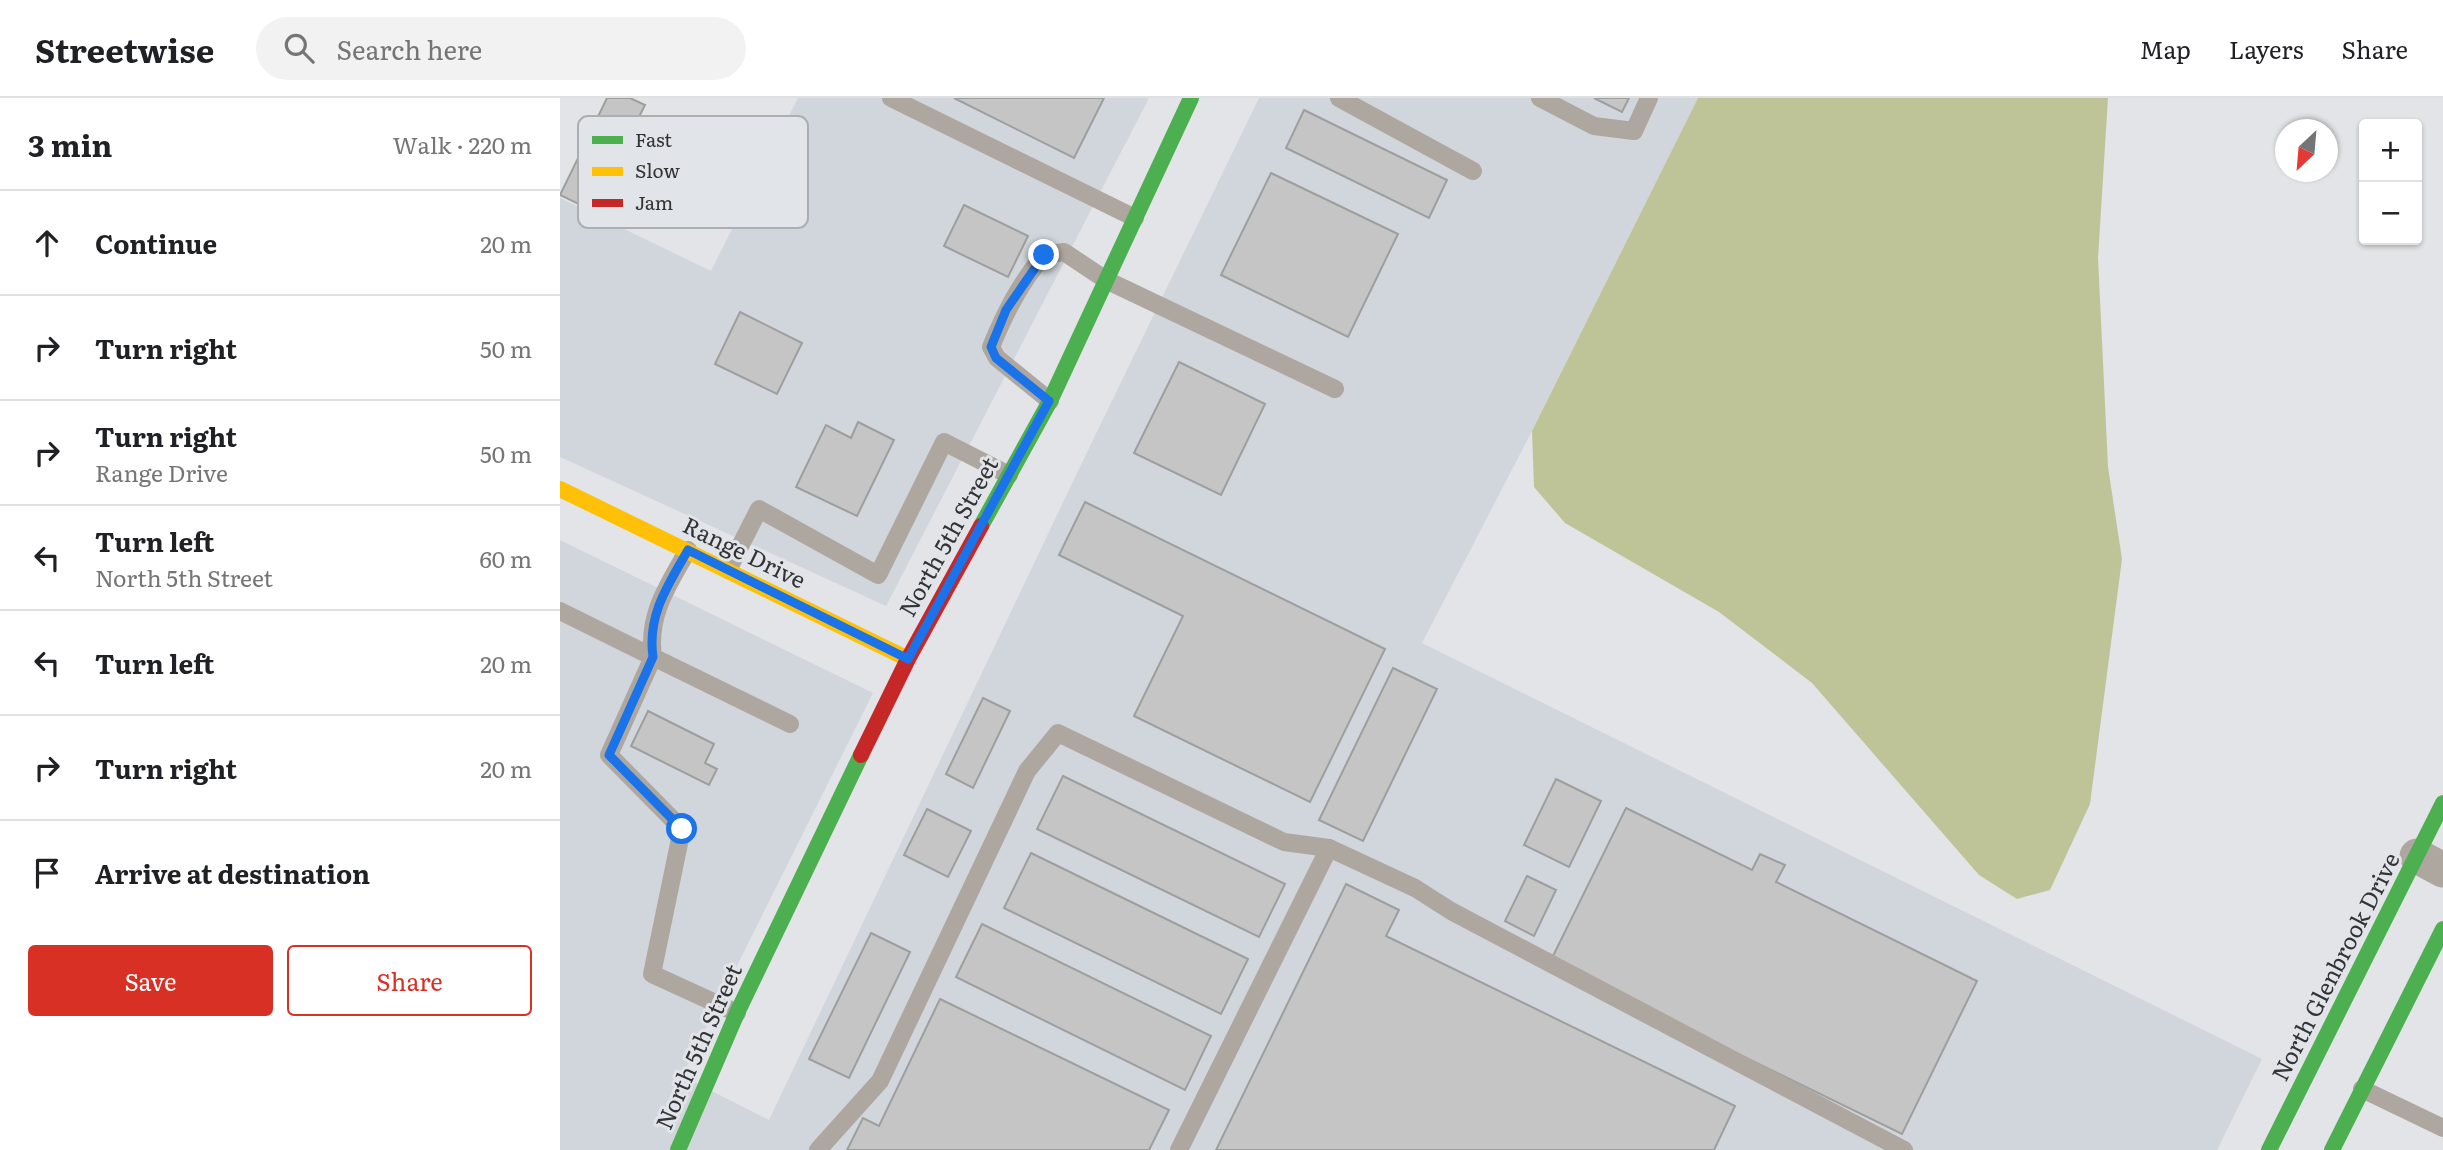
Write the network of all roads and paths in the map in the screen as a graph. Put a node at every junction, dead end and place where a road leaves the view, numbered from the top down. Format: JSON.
{"nodes":[{"id":1,"x":891,"y":98,"type":"edge"},
{"id":2,"x":1191,"y":98,"type":"edge"},
{"id":3,"x":1339,"y":98,"type":"edge"},
{"id":4,"x":1540,"y":98,"type":"edge"},
{"id":5,"x":1649,"y":98,"type":"edge"},
{"id":6,"x":1473,"y":171,"type":"dead end"},
{"id":7,"x":1135,"y":218,"type":"junction"},
{"id":8,"x":1106,"y":279,"type":"junction"},
{"id":9,"x":1335,"y":390,"type":"dead end"},
{"id":10,"x":1049,"y":401,"type":"junction"},
{"id":11,"x":1009,"y":475,"type":"junction"},
{"id":12,"x":560,"y":489,"type":"edge"},
{"id":13,"x":688,"y":550,"type":"junction"},
{"id":14,"x":728,"y":570,"type":"junction"},
{"id":15,"x":560,"y":611,"type":"edge"},
{"id":16,"x":653,"y":657,"type":"junction"},
{"id":17,"x":908,"y":659,"type":"junction"},
{"id":18,"x":790,"y":724,"type":"dead end"},
{"id":19,"x":2443,"y":803,"type":"edge"},
{"id":20,"x":1329,"y":848,"type":"junction"},
{"id":21,"x":2430,"y":863,"type":"edge"},
{"id":22,"x":2443,"y":929,"type":"edge"},
{"id":23,"x":737,"y":1013,"type":"junction"},
{"id":24,"x":2362,"y":1088,"type":"junction"},
{"id":25,"x":2443,"y":1128,"type":"edge"},
{"id":26,"x":678,"y":1150,"type":"edge"},
{"id":27,"x":818,"y":1150,"type":"edge"},
{"id":28,"x":1179,"y":1150,"type":"edge"},
{"id":29,"x":1904,"y":1150,"type":"edge"},
{"id":30,"x":2269,"y":1150,"type":"edge"},
{"id":31,"x":2332,"y":1150,"type":"edge"}],
"edges":[{"from":1,"to":7,"type":"lane"},
{"from":2,"to":7,"type":"street","name":"North 5th Street"},
{"from":3,"to":6,"type":"lane"},
{"from":4,"to":5,"type":"lane"},
{"from":7,"to":8,"type":"street","name":"North 5th Street"},
{"from":8,"to":9,"type":"lane"},
{"from":8,"to":10,"type":"street","name":"North 5th Street"},
{"from":8,"to":10,"type":"lane"},
{"from":10,"to":11,"type":"street","name":"North 5th Street"},
{"from":11,"to":14,"type":"lane"},
{"from":11,"to":17,"type":"street","name":"North 5th Street"},
{"from":12,"to":13,"type":"street","name":"Range Drive"},
{"from":13,"to":14,"type":"street","name":"Range Drive"},
{"from":13,"to":16,"type":"lane"},
{"from":14,"to":17,"type":"street","name":"Range Drive"},
{"from":15,"to":16,"type":"lane"},
{"from":16,"to":18,"type":"lane"},
{"from":16,"to":23,"type":"lane"},
{"from":17,"to":23,"type":"street","name":"North 5th Street"},
{"from":19,"to":21,"type":"street","name":"North Glenbrook Drive"},
{"from":20,"to":27,"type":"lane"},
{"from":20,"to":28,"type":"lane"},
{"from":20,"to":29,"type":"lane"},
{"from":21,"to":30,"type":"street","name":"North Glenbrook Drive"},
{"from":22,"to":24,"type":"street"},
{"from":23,"to":26,"type":"street","name":"North 5th Street"},
{"from":24,"to":25,"type":"lane"},
{"from":24,"to":31,"type":"street"}]}
